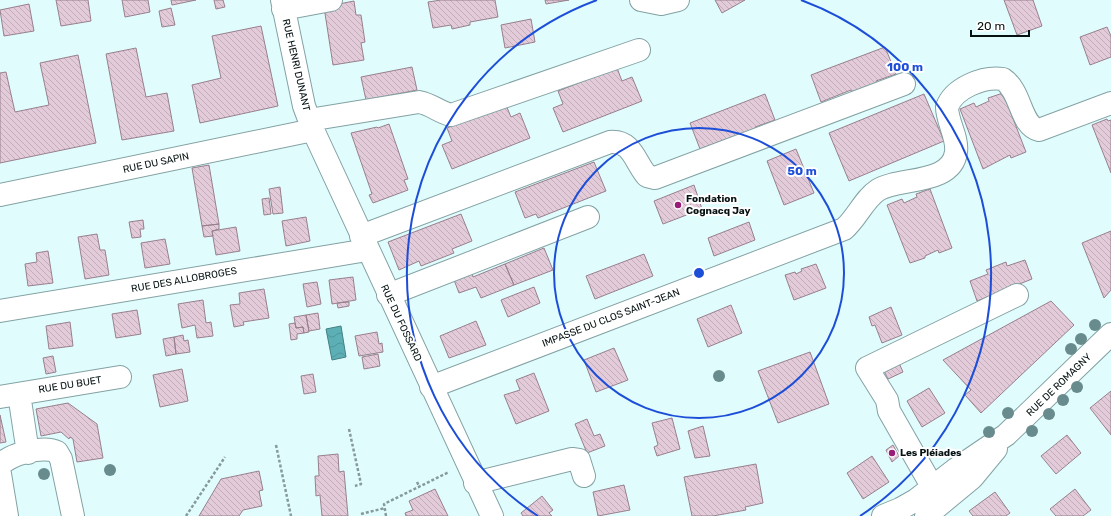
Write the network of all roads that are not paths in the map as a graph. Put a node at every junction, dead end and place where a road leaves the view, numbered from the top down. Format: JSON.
{"nodes":[{"id":1,"x":332,"y":0,"type":"edge"},
{"id":2,"x":641,"y":0,"type":"edge"},
{"id":3,"x":678,"y":0,"type":"edge"},
{"id":4,"x":283,"y":4,"type":"edge"},
{"id":5,"x":639,"y":50,"type":"dead end"},
{"id":6,"x":904,"y":84,"type":"dead end"},
{"id":7,"x":1111,"y":103,"type":"edge"},
{"id":8,"x":311,"y":125,"type":"junction"},
{"id":9,"x":0,"y":195,"type":"edge"},
{"id":10,"x":588,"y":217,"type":"dead end"},
{"id":11,"x":364,"y":243,"type":"junction"},
{"id":12,"x":388,"y":295,"type":"junction"},
{"id":13,"x":1017,"y":295,"type":"dead end"},
{"id":14,"x":0,"y":311,"type":"edge"},
{"id":15,"x":1111,"y":334,"type":"edge"},
{"id":16,"x":120,"y":377,"type":"dead end"},
{"id":17,"x":431,"y":387,"type":"junction"},
{"id":18,"x":9,"y":395,"type":"edge"},
{"id":19,"x":1006,"y":435,"type":"junction"},
{"id":20,"x":28,"y":452,"type":"junction"},
{"id":21,"x":0,"y":466,"type":"edge"},
{"id":22,"x":0,"y":474,"type":"edge"},
{"id":23,"x":584,"y":476,"type":"dead end"},
{"id":24,"x":475,"y":483,"type":"junction"},
{"id":25,"x":933,"y":488,"type":"junction"},
{"id":26,"x":903,"y":514,"type":"edge"},
{"id":27,"x":8,"y":516,"type":"edge"},
{"id":28,"x":73,"y":516,"type":"edge"},
{"id":29,"x":492,"y":516,"type":"edge"}],
"edges":[{"from":1,"to":4,"type":"street"},
{"from":2,"to":3,"type":"street"},
{"from":4,"to":8,"type":"street","name":"RUE HENRI DUNANT"},
{"from":5,"to":8,"type":"street","name":"RUE DU SAPIN"},
{"from":6,"to":11,"type":"street","name":"RUE DES ALLOBROGES"},
{"from":7,"to":17,"type":"street","name":"IMPASSE DU CLOS SAINT-JEAN"},
{"from":8,"to":9,"type":"street","name":"RUE DU SAPIN"},
{"from":8,"to":11,"type":"street","name":"RUE DU FOSSARD"},
{"from":10,"to":12,"type":"street"},
{"from":11,"to":12,"type":"street","name":"RUE DU FOSSARD"},
{"from":11,"to":14,"type":"street","name":"RUE DES ALLOBROGES"},
{"from":12,"to":17,"type":"street","name":"RUE DU FOSSARD"},
{"from":13,"to":25,"type":"street"},
{"from":15,"to":19,"type":"street","name":"RUE DE ROMAGNY"},
{"from":16,"to":18,"type":"street","name":"RUE DU BUET"},
{"from":17,"to":24,"type":"street","name":"RUE DU FOSSARD"},
{"from":18,"to":20,"type":"street","name":"RUE DU BUET"},
{"from":19,"to":25,"type":"street","name":"RUE DE ROMAGNY"},
{"from":19,"to":26,"type":"street","name":"RUE DE ROMAGNY"},
{"from":20,"to":21,"type":"street"},
{"from":20,"to":28,"type":"street"},
{"from":22,"to":27,"type":"street"},
{"from":23,"to":24,"type":"street"},
{"from":24,"to":29,"type":"street","name":"RUE DU FOSSARD"},
{"from":25,"to":26,"type":"street","name":"RUE DE ROMAGNY"}]}
